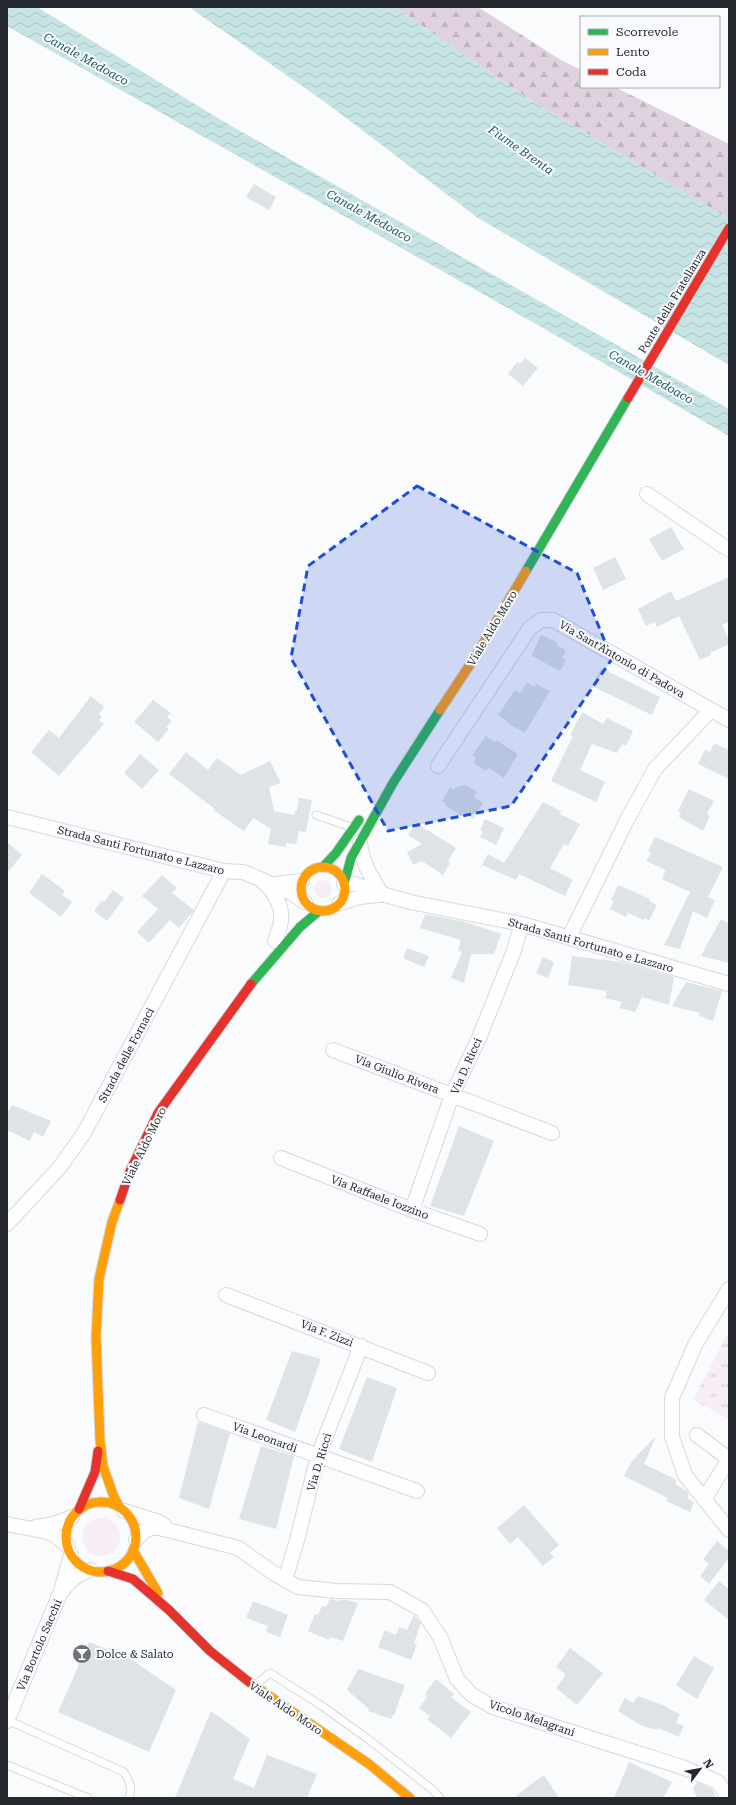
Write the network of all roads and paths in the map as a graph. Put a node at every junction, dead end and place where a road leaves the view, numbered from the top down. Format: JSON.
{"nodes":[{"id":1,"x":729,"y":228,"type":"edge"},
{"id":2,"x":586,"y":470,"type":"joint"},
{"id":3,"x":647,"y":494,"type":"dead end"},
{"id":4,"x":729,"y":550,"type":"edge"},
{"id":5,"x":711,"y":710,"type":"junction"},
{"id":6,"x":729,"y":720,"type":"edge"},
{"id":7,"x":438,"y":766,"type":"dead end"},
{"id":8,"x":393,"y":783,"type":"junction"},
{"id":9,"x":316,"y":815,"type":"dead end"},
{"id":10,"x":7,"y":816,"type":"edge"},
{"id":11,"x":354,"y":828,"type":"junction"},
{"id":12,"x":360,"y":842,"type":"junction"},
{"id":13,"x":322,"y":867,"type":"junction"},
{"id":14,"x":224,"y":871,"type":"junction"},
{"id":15,"x":258,"y":878,"type":"junction"},
{"id":16,"x":302,"y":881,"type":"junction"},
{"id":17,"x":275,"y":884,"type":"junction"},
{"id":18,"x":344,"y":884,"type":"junction"},
{"id":19,"x":382,"y":894,"type":"junction"},
{"id":20,"x":340,"y":903,"type":"junction"},
{"id":21,"x":304,"y":905,"type":"junction"},
{"id":22,"x":319,"y":911,"type":"junction"},
{"id":23,"x":290,"y":921,"type":"dead end"},
{"id":24,"x":522,"y":924,"type":"junction"},
{"id":25,"x":569,"y":937,"type":"junction"},
{"id":26,"x":275,"y":941,"type":"junction"},
{"id":27,"x":258,"y":976,"type":"junction"},
{"id":28,"x":729,"y":984,"type":"edge"},
{"id":29,"x":333,"y":1050,"type":"dead end"},
{"id":30,"x":452,"y":1096,"type":"junction"},
{"id":31,"x":552,"y":1133,"type":"dead end"},
{"id":32,"x":281,"y":1158,"type":"dead end"},
{"id":33,"x":412,"y":1210,"type":"junction"},
{"id":34,"x":7,"y":1224,"type":"edge"},
{"id":35,"x":480,"y":1234,"type":"dead end"},
{"id":36,"x":729,"y":1289,"type":"edge"},
{"id":37,"x":226,"y":1295,"type":"dead end"},
{"id":38,"x":361,"y":1346,"type":"junction"},
{"id":39,"x":428,"y":1372,"type":"dead end"},
{"id":40,"x":204,"y":1415,"type":"dead end"},
{"id":41,"x":697,"y":1435,"type":"dead end"},
{"id":42,"x":100,"y":1440,"type":"junction"},
{"id":43,"x":318,"y":1456,"type":"junction"},
{"id":44,"x":417,"y":1492,"type":"dead end"},
{"id":45,"x":705,"y":1498,"type":"junction"},
{"id":46,"x":122,"y":1509,"type":"junction"},
{"id":47,"x":76,"y":1513,"type":"junction"},
{"id":48,"x":7,"y":1524,"type":"edge"},
{"id":49,"x":32,"y":1528,"type":"junction"},
{"id":50,"x":729,"y":1530,"type":"edge"},
{"id":51,"x":172,"y":1531,"type":"junction"},
{"id":52,"x":134,"y":1545,"type":"junction"},
{"id":53,"x":69,"y":1550,"type":"junction"},
{"id":54,"x":91,"y":1570,"type":"junction"},
{"id":55,"x":108,"y":1571,"type":"junction"},
{"id":56,"x":285,"y":1580,"type":"junction"},
{"id":57,"x":61,"y":1591,"type":"junction"},
{"id":58,"x":169,"y":1610,"type":"junction"},
{"id":59,"x":253,"y":1686,"type":"junction"},
{"id":60,"x":7,"y":1721,"type":"edge"},
{"id":61,"x":7,"y":1764,"type":"edge"},
{"id":62,"x":88,"y":1798,"type":"edge"},
{"id":63,"x":129,"y":1798,"type":"edge"},
{"id":64,"x":410,"y":1798,"type":"edge"},
{"id":65,"x":440,"y":1798,"type":"edge"},
{"id":66,"x":728,"y":1798,"type":"edge"}],
"edges":[{"from":1,"to":2,"type":"main road","name":"Ponte della Fratellanza"},
{"from":2,"to":8,"type":"main road","name":"Viale Aldo Moro"},
{"from":3,"to":4,"type":"street"},
{"from":5,"to":6,"type":"street","name":"Via Sant'Antonio di Padova"},
{"from":5,"to":7,"type":"street","name":"Via Sant'Antonio di Padova"},
{"from":5,"to":25,"type":"street"},
{"from":8,"to":11,"type":"main road","name":"Viale Aldo Moro"},
{"from":8,"to":12,"type":"main road","name":"Viale Aldo Moro"},
{"from":9,"to":11,"type":"lane"},
{"from":10,"to":14,"type":"street","name":"Strada Santi Fortunato e Lazzaro"},
{"from":11,"to":12,"type":"lane"},
{"from":11,"to":13,"type":"main road","name":"Viale Aldo Moro"},
{"from":12,"to":18,"type":"main road","name":"Viale Aldo Moro"},
{"from":12,"to":19,"type":"street"},
{"from":13,"to":16,"type":"main road"},
{"from":13,"to":18,"type":"main road"},
{"from":14,"to":15,"type":"street","name":"Strada Santi Fortunato e Lazzaro"},
{"from":14,"to":34,"type":"street","name":"Strada delle Fornaci"},
{"from":15,"to":17,"type":"street","name":"Strada Santi Fortunato e Lazzaro"},
{"from":15,"to":26,"type":"street","name":"Viale Aldo Moro"},
{"from":16,"to":17,"type":"street","name":"Strada Santi Fortunato e Lazzaro"},
{"from":16,"to":21,"type":"main road"},
{"from":17,"to":21,"type":"street","name":"Strada Santi Fortunato e Lazzaro"},
{"from":18,"to":19,"type":"street","name":"Strada Santi Fortunato e Lazzaro"},
{"from":18,"to":20,"type":"main road"},
{"from":19,"to":20,"type":"street","name":"Strada Santi Fortunato e Lazzaro"},
{"from":19,"to":24,"type":"street","name":"Strada Santi Fortunato e Lazzaro"},
{"from":20,"to":22,"type":"main road","name":"Strada Santi Fortunato e Lazzaro"},
{"from":21,"to":22,"type":"main road","name":"Strada Santi Fortunato e Lazzaro"},
{"from":22,"to":27,"type":"main road","name":"Viale Aldo Moro"},
{"from":23,"to":26,"type":"main road","name":"Viale Aldo Moro"},
{"from":24,"to":25,"type":"street","name":"Strada Santi Fortunato e Lazzaro"},
{"from":24,"to":30,"type":"street","name":"Via D. Ricci"},
{"from":25,"to":28,"type":"street","name":"Strada Santi Fortunato e Lazzaro"},
{"from":26,"to":27,"type":"main road","name":"Viale Aldo Moro"},
{"from":27,"to":42,"type":"main road","name":"Viale Aldo Moro"},
{"from":29,"to":30,"type":"street","name":"Via Giulio Rivera"},
{"from":30,"to":31,"type":"street","name":"Via Giulio Rivera"},
{"from":30,"to":33,"type":"street","name":"Via D. Ricci"},
{"from":32,"to":33,"type":"street","name":"Via Raffaele Iozzino"},
{"from":33,"to":35,"type":"street","name":"Via Raffaele Iozzino"},
{"from":36,"to":45,"type":"street"},
{"from":37,"to":38,"type":"street","name":"Via F. Zizzi"},
{"from":38,"to":39,"type":"street","name":"Via F. Zizzi"},
{"from":38,"to":43,"type":"street","name":"Via D. Ricci"},
{"from":40,"to":43,"type":"street","name":"Via Leonardi"},
{"from":41,"to":45,"type":"street"},
{"from":42,"to":46,"type":"main road","name":"Viale Aldo Moro"},
{"from":42,"to":47,"type":"main road","name":"Viale Aldo Moro"},
{"from":43,"to":44,"type":"street","name":"Via Leonardi"},
{"from":43,"to":56,"type":"street","name":"Via D. Ricci"},
{"from":45,"to":50,"type":"street"},
{"from":46,"to":47,"type":"main road"},
{"from":46,"to":51,"type":"street","name":"Vicolo Melagrani"},
{"from":46,"to":52,"type":"main road","name":"Viale Aldo Moro"},
{"from":47,"to":49,"type":"street"},
{"from":47,"to":53,"type":"main road","name":"Viale Aldo Moro"},
{"from":48,"to":49,"type":"street"},
{"from":49,"to":53,"type":"street"},
{"from":51,"to":52,"type":"street","name":"Vicolo Melagrani"},
{"from":51,"to":56,"type":"street","name":"Vicolo Melagrani"},
{"from":52,"to":55,"type":"main road"},
{"from":52,"to":58,"type":"main road","name":"Viale Aldo Moro"},
{"from":53,"to":54,"type":"main road","name":"Viale Aldo Moro"},
{"from":53,"to":57,"type":"street","name":"Via Bortolo Sacchi"},
{"from":54,"to":55,"type":"main road","name":"Viale Aldo Moro"},
{"from":54,"to":57,"type":"street","name":"Via Bortolo Sacchi"},
{"from":55,"to":58,"type":"main road","name":"Viale Aldo Moro"},
{"from":56,"to":66,"type":"street","name":"Vicolo Melagrani"},
{"from":57,"to":60,"type":"street","name":"Via Bortolo Sacchi"},
{"from":58,"to":59,"type":"main road","name":"Viale Aldo Moro"},
{"from":59,"to":64,"type":"main road","name":"Viale Aldo Moro"},
{"from":59,"to":65,"type":"lane"},
{"from":60,"to":63,"type":"lane"},
{"from":61,"to":62,"type":"lane"}]}
